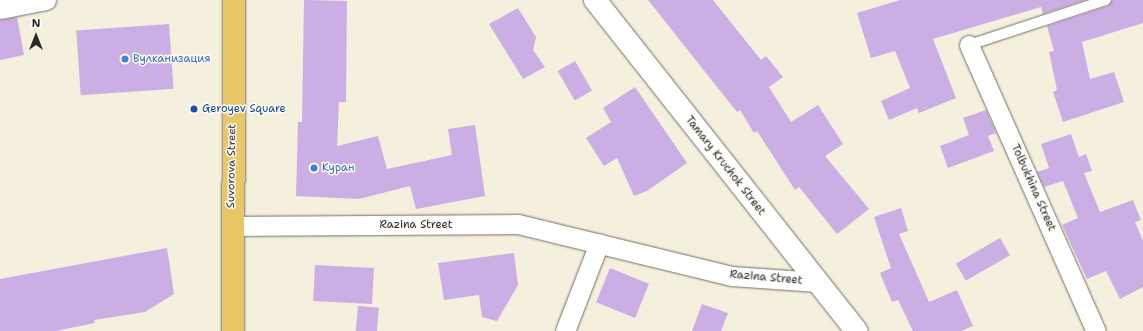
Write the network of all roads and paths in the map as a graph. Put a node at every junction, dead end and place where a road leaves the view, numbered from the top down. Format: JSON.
{"nodes":[{"id":1,"x":46,"y":0,"type":"edge"},
{"id":2,"x":234,"y":0,"type":"edge"},
{"id":3,"x":595,"y":0,"type":"edge"},
{"id":4,"x":1106,"y":0,"type":"edge"},
{"id":5,"x":0,"y":8,"type":"edge"},
{"id":6,"x":969,"y":45,"type":"joint"},
{"id":7,"x":232,"y":226,"type":"junction"},
{"id":8,"x":598,"y":243,"type":"junction"},
{"id":9,"x":817,"y":282,"type":"junction"},
{"id":10,"x":233,"y":331,"type":"edge"},
{"id":11,"x":565,"y":331,"type":"edge"},
{"id":12,"x":856,"y":331,"type":"edge"},
{"id":13,"x":1096,"y":331,"type":"edge"}],
"edges":[{"from":1,"to":5,"type":"street"},
{"from":2,"to":7,"type":"main road","name":"Suvorova Street"},
{"from":3,"to":9,"type":"street","name":"Tamary Kruchok Street"},
{"from":4,"to":6,"type":"lane"},
{"from":6,"to":13,"type":"street","name":"Tolbukhina Street"},
{"from":7,"to":8,"type":"street","name":"Razina Street"},
{"from":7,"to":10,"type":"main road","name":"Suvorova Street"},
{"from":8,"to":9,"type":"street","name":"Razina Street"},
{"from":8,"to":11,"type":"street"},
{"from":9,"to":12,"type":"street","name":"Tamary Kruchok Street"}]}
